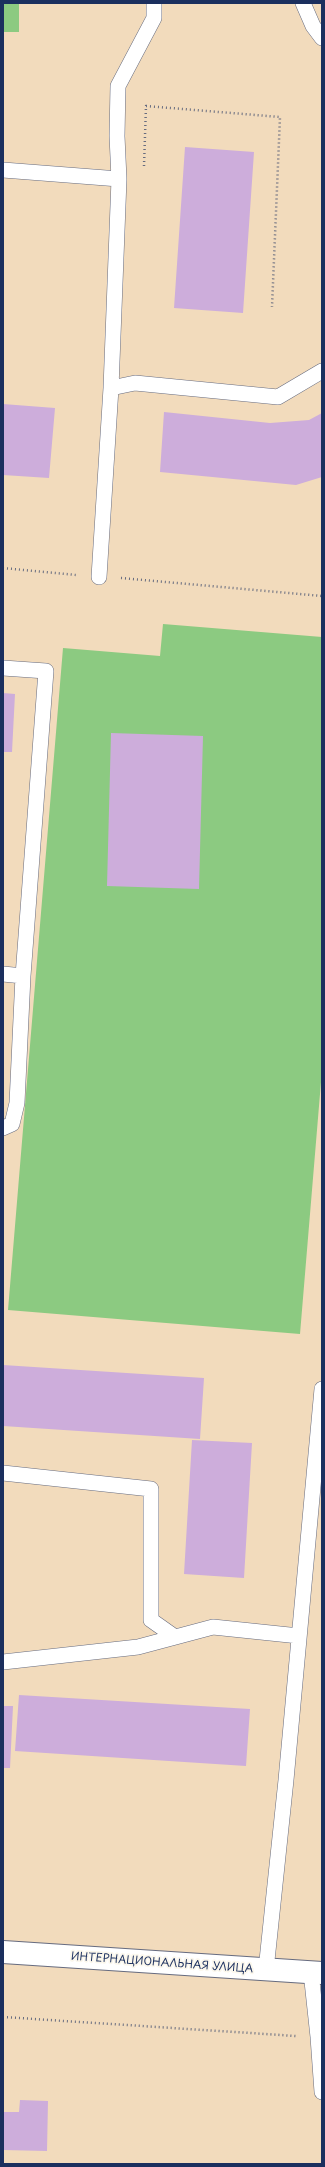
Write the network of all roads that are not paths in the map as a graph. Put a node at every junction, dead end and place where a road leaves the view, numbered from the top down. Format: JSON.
{"nodes":[{"id":1,"x":154,"y":3,"type":"edge"},
{"id":2,"x":302,"y":3,"type":"edge"},
{"id":3,"x":322,"y":38,"type":"edge"},
{"id":4,"x":3,"y":170,"type":"edge"},
{"id":5,"x":119,"y":179,"type":"junction"},
{"id":6,"x":322,"y":370,"type":"edge"},
{"id":7,"x":111,"y":388,"type":"junction"},
{"id":8,"x":99,"y":577,"type":"road end"},
{"id":9,"x":3,"y":668,"type":"edge"},
{"id":10,"x":3,"y":974,"type":"edge"},
{"id":11,"x":23,"y":976,"type":"junction"},
{"id":12,"x":3,"y":1128,"type":"edge"},
{"id":13,"x":322,"y":1389,"type":"edge"},
{"id":14,"x":319,"y":1455,"type":"edge"},
{"id":15,"x":3,"y":1473,"type":"edge"},
{"id":16,"x":299,"y":1636,"type":"junction"},
{"id":17,"x":175,"y":1637,"type":"junction"},
{"id":18,"x":3,"y":1662,"type":"edge"},
{"id":19,"x":3,"y":1952,"type":"edge"},
{"id":20,"x":266,"y":1970,"type":"junction"},
{"id":21,"x":316,"y":1973,"type":"edge"},
{"id":22,"x":322,"y":2092,"type":"edge"}],
"edges":[{"from":1,"to":5,"type":"lane"},
{"from":2,"to":3,"type":"lane"},
{"from":4,"to":5,"type":"lane"},
{"from":5,"to":7,"type":"lane"},
{"from":6,"to":7,"type":"lane"},
{"from":7,"to":8,"type":"lane"},
{"from":9,"to":11,"type":"lane"},
{"from":10,"to":11,"type":"lane"},
{"from":11,"to":12,"type":"lane"},
{"from":13,"to":14,"type":"lane"},
{"from":14,"to":16,"type":"lane"},
{"from":15,"to":17,"type":"lane"},
{"from":16,"to":17,"type":"lane"},
{"from":16,"to":20,"type":"lane"},
{"from":17,"to":18,"type":"lane"},
{"from":19,"to":20,"type":"main road","name":"ИНТЕРНАЦИОНАЛЬНАЯ УЛИЦА"},
{"from":20,"to":21,"type":"main road","name":"ИНТЕРНАЦИОНАЛЬНАЯ УЛИЦА"},
{"from":21,"to":22,"type":"lane"}]}
